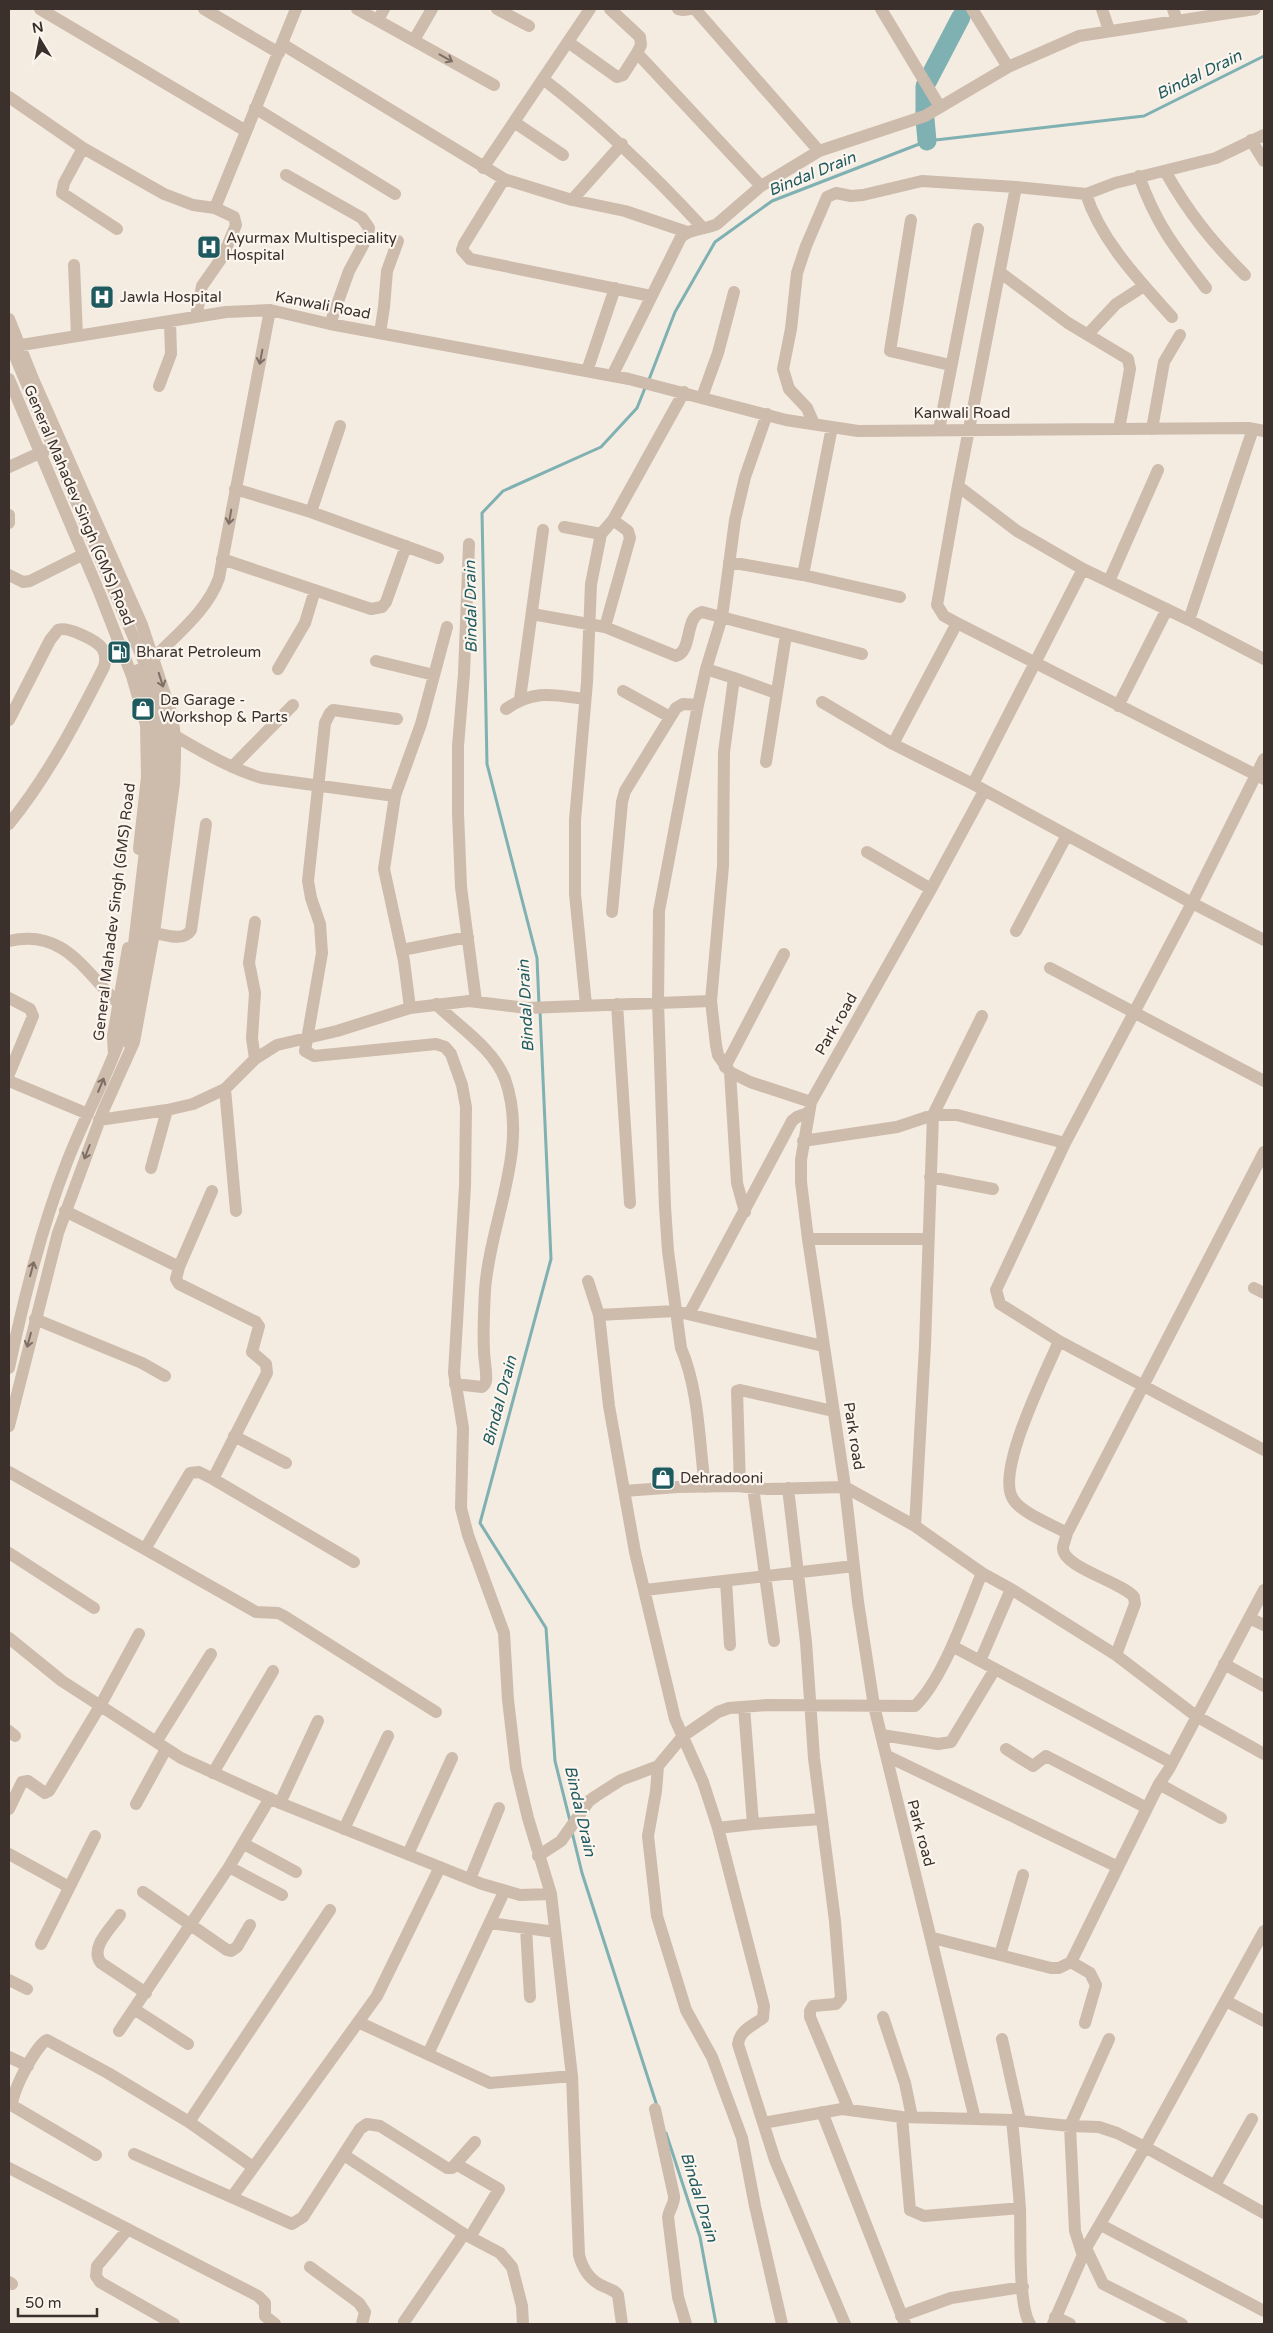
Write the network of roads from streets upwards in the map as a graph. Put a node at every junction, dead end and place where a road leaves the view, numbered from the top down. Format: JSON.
{"nodes":[{"id":1,"x":40,"y":9,"type":"edge"},
{"id":2,"x":204,"y":9,"type":"edge"},
{"id":3,"x":296,"y":9,"type":"edge"},
{"id":4,"x":357,"y":9,"type":"edge"},
{"id":5,"x":432,"y":9,"type":"edge"},
{"id":6,"x":497,"y":9,"type":"edge"},
{"id":7,"x":590,"y":9,"type":"edge"},
{"id":8,"x":610,"y":9,"type":"edge"},
{"id":9,"x":678,"y":9,"type":"edge"},
{"id":10,"x":690,"y":9,"type":"edge"},
{"id":11,"x":695,"y":9,"type":"edge"},
{"id":12,"x":881,"y":9,"type":"edge"},
{"id":13,"x":1102,"y":9,"type":"edge"},
{"id":14,"x":1249,"y":9,"type":"edge"},
{"id":15,"x":976,"y":10,"type":"edge"},
{"id":16,"x":380,"y":14,"type":"edge"},
{"id":17,"x":1175,"y":15,"type":"edge"},
{"id":18,"x":529,"y":26,"type":"dead end"},
{"id":19,"x":1109,"y":30,"type":"junction"},
{"id":20,"x":414,"y":40,"type":"junction"},
{"id":21,"x":568,"y":42,"type":"junction"},
{"id":22,"x":280,"y":48,"type":"junction"},
{"id":23,"x":638,"y":53,"type":"junction"},
{"id":24,"x":1008,"y":68,"type":"junction"},
{"id":25,"x":543,"y":79,"type":"junction"},
{"id":26,"x":494,"y":85,"type":"dead end"},
{"id":27,"x":9,"y":97,"type":"edge"},
{"id":28,"x":940,"y":107,"type":"junction"},
{"id":29,"x":255,"y":108,"type":"junction"},
{"id":30,"x":514,"y":122,"type":"junction"},
{"id":31,"x":246,"y":131,"type":"junction"},
{"id":32,"x":1264,"y":135,"type":"edge"},
{"id":33,"x":1251,"y":140,"type":"junction"},
{"id":34,"x":622,"y":144,"type":"junction"},
{"id":35,"x":83,"y":148,"type":"junction"},
{"id":36,"x":819,"y":151,"type":"junction"},
{"id":37,"x":563,"y":155,"type":"dead end"},
{"id":38,"x":1264,"y":161,"type":"edge"},
{"id":39,"x":483,"y":168,"type":"junction"},
{"id":40,"x":1165,"y":171,"type":"junction"},
{"id":41,"x":286,"y":175,"type":"dead end"},
{"id":42,"x":1139,"y":176,"type":"junction"},
{"id":43,"x":504,"y":180,"type":"junction"},
{"id":44,"x":761,"y":186,"type":"junction"},
{"id":45,"x":1016,"y":187,"type":"junction"},
{"id":46,"x":395,"y":194,"type":"dead end"},
{"id":47,"x":1086,"y":194,"type":"junction"},
{"id":48,"x":572,"y":200,"type":"junction"},
{"id":49,"x":215,"y":208,"type":"junction"},
{"id":50,"x":911,"y":220,"type":"dead end"},
{"id":51,"x":703,"y":228,"type":"junction"},
{"id":52,"x":117,"y":229,"type":"dead end"},
{"id":53,"x":978,"y":229,"type":"dead end"},
{"id":54,"x":687,"y":232,"type":"junction"},
{"id":55,"x":398,"y":241,"type":"dead end"},
{"id":56,"x":74,"y":265,"type":"dead end"},
{"id":57,"x":1001,"y":273,"type":"junction"},
{"id":58,"x":1245,"y":275,"type":"dead end"},
{"id":59,"x":1144,"y":286,"type":"junction"},
{"id":60,"x":615,"y":288,"type":"junction"},
{"id":61,"x":1206,"y":288,"type":"dead end"},
{"id":62,"x":734,"y":292,"type":"dead end"},
{"id":63,"x":651,"y":296,"type":"junction"},
{"id":64,"x":270,"y":310,"type":"junction"},
{"id":65,"x":196,"y":317,"type":"junction"},
{"id":66,"x":1172,"y":317,"type":"dead end"},
{"id":67,"x":9,"y":319,"type":"edge"},
{"id":68,"x":170,"y":321,"type":"junction"},
{"id":69,"x":330,"y":324,"type":"junction"},
{"id":70,"x":380,"y":333,"type":"junction"},
{"id":71,"x":1088,"y":334,"type":"junction"},
{"id":72,"x":1180,"y":335,"type":"dead end"},
{"id":73,"x":77,"y":336,"type":"junction"},
{"id":74,"x":12,"y":345,"type":"edge"},
{"id":75,"x":9,"y":359,"type":"edge"},
{"id":76,"x":950,"y":365,"type":"junction"},
{"id":77,"x":586,"y":371,"type":"junction"},
{"id":78,"x":612,"y":376,"type":"junction"},
{"id":79,"x":9,"y":379,"type":"edge"},
{"id":80,"x":159,"y":386,"type":"dead end"},
{"id":81,"x":684,"y":392,"type":"junction"},
{"id":82,"x":702,"y":397,"type":"junction"},
{"id":83,"x":767,"y":414,"type":"junction"},
{"id":84,"x":814,"y":424,"type":"junction"},
{"id":85,"x":340,"y":426,"type":"dead end"},
{"id":86,"x":832,"y":427,"type":"junction"},
{"id":87,"x":969,"y":429,"type":"junction"},
{"id":88,"x":1119,"y":429,"type":"junction"},
{"id":89,"x":1152,"y":429,"type":"junction"},
{"id":90,"x":939,"y":430,"type":"junction"},
{"id":91,"x":1259,"y":430,"type":"edge"},
{"id":92,"x":61,"y":442,"type":"junction"},
{"id":93,"x":39,"y":454,"type":"junction"},
{"id":94,"x":9,"y":467,"type":"edge"},
{"id":95,"x":1158,"y":470,"type":"dead end"},
{"id":96,"x":78,"y":480,"type":"junction"},
{"id":97,"x":958,"y":486,"type":"junction"},
{"id":98,"x":54,"y":489,"type":"junction"},
{"id":99,"x":234,"y":489,"type":"junction"},
{"id":100,"x":311,"y":512,"type":"junction"},
{"id":101,"x":9,"y":515,"type":"edge"},
{"id":102,"x":613,"y":520,"type":"junction"},
{"id":103,"x":9,"y":523,"type":"edge"},
{"id":104,"x":564,"y":527,"type":"dead end"},
{"id":105,"x":543,"y":530,"type":"dead end"},
{"id":106,"x":601,"y":534,"type":"junction"},
{"id":107,"x":469,"y":544,"type":"dead end"},
{"id":108,"x":406,"y":546,"type":"junction"},
{"id":109,"x":82,"y":555,"type":"junction"},
{"id":110,"x":438,"y":558,"type":"dead end"},
{"id":111,"x":222,"y":559,"type":"junction"},
{"id":112,"x":729,"y":562,"type":"junction"},
{"id":113,"x":1084,"y":569,"type":"junction"},
{"id":114,"x":9,"y":575,"type":"edge"},
{"id":115,"x":803,"y":575,"type":"junction"},
{"id":116,"x":1109,"y":581,"type":"junction"},
{"id":117,"x":315,"y":590,"type":"junction"},
{"id":118,"x":900,"y":598,"type":"dead end"},
{"id":119,"x":1167,"y":609,"type":"junction"},
{"id":120,"x":532,"y":614,"type":"junction"},
{"id":121,"x":722,"y":617,"type":"junction"},
{"id":122,"x":1189,"y":620,"type":"junction"},
{"id":123,"x":588,"y":623,"type":"junction"},
{"id":124,"x":957,"y":623,"type":"junction"},
{"id":125,"x":604,"y":627,"type":"junction"},
{"id":126,"x":447,"y":628,"type":"dead end"},
{"id":127,"x":786,"y":635,"type":"junction"},
{"id":128,"x":862,"y":654,"type":"dead end"},
{"id":129,"x":154,"y":658,"type":"junction"},
{"id":130,"x":1264,"y":659,"type":"edge"},
{"id":131,"x":376,"y":661,"type":"dead end"},
{"id":132,"x":1035,"y":664,"type":"junction"},
{"id":133,"x":278,"y":669,"type":"dead end"},
{"id":134,"x":706,"y":669,"type":"junction"},
{"id":135,"x":434,"y":675,"type":"junction"},
{"id":136,"x":734,"y":678,"type":"junction"},
{"id":137,"x":623,"y":691,"type":"dead end"},
{"id":138,"x":776,"y":693,"type":"junction"},
{"id":139,"x":520,"y":699,"type":"junction"},
{"id":140,"x":586,"y":699,"type":"junction"},
{"id":141,"x":822,"y":702,"type":"dead end"},
{"id":142,"x":293,"y":705,"type":"dead end"},
{"id":143,"x":698,"y":705,"type":"junction"},
{"id":144,"x":1118,"y":706,"type":"junction"},
{"id":145,"x":506,"y":709,"type":"dead end"},
{"id":146,"x":670,"y":717,"type":"junction"},
{"id":147,"x":397,"y":719,"type":"dead end"},
{"id":148,"x":9,"y":720,"type":"edge"},
{"id":149,"x":175,"y":736,"type":"junction"},
{"id":150,"x":893,"y":744,"type":"junction"},
{"id":151,"x":1264,"y":759,"type":"edge"},
{"id":152,"x":766,"y":762,"type":"dead end"},
{"id":153,"x":232,"y":767,"type":"junction"},
{"id":154,"x":1260,"y":777,"type":"edge"},
{"id":155,"x":319,"y":787,"type":"junction"},
{"id":156,"x":979,"y":787,"type":"junction"},
{"id":157,"x":395,"y":796,"type":"junction"},
{"id":158,"x":9,"y":824,"type":"edge"},
{"id":159,"x":206,"y":824,"type":"dead end"},
{"id":160,"x":1067,"y":835,"type":"junction"},
{"id":161,"x":867,"y":852,"type":"dead end"},
{"id":162,"x":931,"y":889,"type":"junction"},
{"id":163,"x":1192,"y":903,"type":"junction"},
{"id":164,"x":612,"y":912,"type":"dead end"},
{"id":165,"x":255,"y":922,"type":"dead end"},
{"id":166,"x":1016,"y":931,"type":"dead end"},
{"id":167,"x":154,"y":933,"type":"junction"},
{"id":168,"x":468,"y":937,"type":"junction"},
{"id":169,"x":1264,"y":940,"type":"edge"},
{"id":170,"x":9,"y":941,"type":"edge"},
{"id":171,"x":402,"y":950,"type":"junction"},
{"id":172,"x":784,"y":954,"type":"dead end"},
{"id":173,"x":1050,"y":968,"type":"dead end"},
{"id":174,"x":9,"y":998,"type":"edge"},
{"id":175,"x":476,"y":1001,"type":"junction"},
{"id":176,"x":711,"y":1001,"type":"junction"},
{"id":177,"x":658,"y":1002,"type":"junction"},
{"id":178,"x":119,"y":1004,"type":"junction"},
{"id":179,"x":436,"y":1004,"type":"junction"},
{"id":180,"x":617,"y":1004,"type":"junction"},
{"id":181,"x":586,"y":1005,"type":"junction"},
{"id":182,"x":410,"y":1008,"type":"junction"},
{"id":183,"x":1135,"y":1012,"type":"junction"},
{"id":184,"x":982,"y":1016,"type":"dead end"},
{"id":185,"x":306,"y":1039,"type":"junction"},
{"id":186,"x":123,"y":1043,"type":"junction"},
{"id":187,"x":119,"y":1056,"type":"junction"},
{"id":188,"x":255,"y":1059,"type":"junction"},
{"id":189,"x":728,"y":1070,"type":"junction"},
{"id":190,"x":9,"y":1074,"type":"edge"},
{"id":191,"x":9,"y":1081,"type":"edge"},
{"id":192,"x":1264,"y":1081,"type":"edge"},
{"id":193,"x":225,"y":1089,"type":"junction"},
{"id":194,"x":809,"y":1108,"type":"junction"},
{"id":195,"x":167,"y":1110,"type":"junction"},
{"id":196,"x":932,"y":1115,"type":"junction"},
{"id":197,"x":94,"y":1117,"type":"junction"},
{"id":198,"x":803,"y":1141,"type":"junction"},
{"id":199,"x":1065,"y":1144,"type":"junction"},
{"id":200,"x":1264,"y":1152,"type":"edge"},
{"id":201,"x":151,"y":1168,"type":"dead end"},
{"id":202,"x":930,"y":1177,"type":"junction"},
{"id":203,"x":993,"y":1188,"type":"dead end"},
{"id":204,"x":212,"y":1191,"type":"dead end"},
{"id":205,"x":630,"y":1203,"type":"dead end"},
{"id":206,"x":65,"y":1211,"type":"junction"},
{"id":207,"x":236,"y":1211,"type":"dead end"},
{"id":208,"x":745,"y":1212,"type":"junction"},
{"id":209,"x":928,"y":1238,"type":"junction"},
{"id":210,"x":808,"y":1240,"type":"junction"},
{"id":211,"x":179,"y":1268,"type":"junction"},
{"id":212,"x":588,"y":1281,"type":"dead end"},
{"id":213,"x":675,"y":1311,"type":"junction"},
{"id":214,"x":689,"y":1314,"type":"junction"},
{"id":215,"x":599,"y":1315,"type":"junction"},
{"id":216,"x":35,"y":1318,"type":"junction"},
{"id":217,"x":1059,"y":1341,"type":"junction"},
{"id":218,"x":823,"y":1346,"type":"junction"},
{"id":219,"x":9,"y":1368,"type":"edge"},
{"id":220,"x":165,"y":1376,"type":"dead end"},
{"id":221,"x":455,"y":1384,"type":"junction"},
{"id":222,"x":1144,"y":1386,"type":"junction"},
{"id":223,"x":833,"y":1411,"type":"junction"},
{"id":224,"x":9,"y":1426,"type":"edge"},
{"id":225,"x":234,"y":1436,"type":"junction"},
{"id":226,"x":1264,"y":1450,"type":"edge"},
{"id":227,"x":286,"y":1463,"type":"dead end"},
{"id":228,"x":9,"y":1472,"type":"edge"},
{"id":229,"x":212,"y":1479,"type":"junction"},
{"id":230,"x":705,"y":1486,"type":"junction"},
{"id":231,"x":740,"y":1486,"type":"junction"},
{"id":232,"x":753,"y":1487,"type":"junction"},
{"id":233,"x":845,"y":1487,"type":"junction"},
{"id":234,"x":788,"y":1488,"type":"junction"},
{"id":235,"x":624,"y":1491,"type":"junction"},
{"id":236,"x":914,"y":1526,"type":"junction"},
{"id":237,"x":1067,"y":1533,"type":"junction"},
{"id":238,"x":145,"y":1549,"type":"junction"},
{"id":239,"x":9,"y":1553,"type":"edge"},
{"id":240,"x":354,"y":1562,"type":"dead end"},
{"id":241,"x":854,"y":1566,"type":"junction"},
{"id":242,"x":798,"y":1572,"type":"junction"},
{"id":243,"x":982,"y":1573,"type":"junction"},
{"id":244,"x":765,"y":1576,"type":"junction"},
{"id":245,"x":726,"y":1581,"type":"junction"},
{"id":246,"x":1012,"y":1589,"type":"junction"},
{"id":247,"x":645,"y":1590,"type":"junction"},
{"id":248,"x":1264,"y":1590,"type":"edge"},
{"id":249,"x":94,"y":1608,"type":"dead end"},
{"id":250,"x":1249,"y":1618,"type":"junction"},
{"id":251,"x":1264,"y":1626,"type":"edge"},
{"id":252,"x":139,"y":1634,"type":"dead end"},
{"id":253,"x":9,"y":1638,"type":"edge"},
{"id":254,"x":774,"y":1641,"type":"dead end"},
{"id":255,"x":730,"y":1645,"type":"dead end"},
{"id":256,"x":952,"y":1646,"type":"junction"},
{"id":257,"x":211,"y":1654,"type":"dead end"},
{"id":258,"x":1116,"y":1656,"type":"junction"},
{"id":259,"x":980,"y":1661,"type":"junction"},
{"id":260,"x":1224,"y":1664,"type":"junction"},
{"id":261,"x":995,"y":1669,"type":"junction"},
{"id":262,"x":272,"y":1671,"type":"dead end"},
{"id":263,"x":1264,"y":1686,"type":"edge"},
{"id":264,"x":100,"y":1706,"type":"junction"},
{"id":265,"x":811,"y":1706,"type":"junction"},
{"id":266,"x":874,"y":1706,"type":"junction"},
{"id":267,"x":744,"y":1707,"type":"junction"},
{"id":268,"x":436,"y":1712,"type":"dead end"},
{"id":269,"x":1196,"y":1716,"type":"junction"},
{"id":270,"x":318,"y":1721,"type":"dead end"},
{"id":271,"x":882,"y":1735,"type":"junction"},
{"id":272,"x":388,"y":1736,"type":"dead end"},
{"id":273,"x":683,"y":1736,"type":"junction"},
{"id":274,"x":161,"y":1745,"type":"junction"},
{"id":275,"x":1006,"y":1749,"type":"dead end"},
{"id":276,"x":1264,"y":1754,"type":"edge"},
{"id":277,"x":887,"y":1756,"type":"junction"},
{"id":278,"x":452,"y":1758,"type":"dead end"},
{"id":279,"x":1172,"y":1763,"type":"junction"},
{"id":280,"x":658,"y":1766,"type":"junction"},
{"id":281,"x":214,"y":1773,"type":"junction"},
{"id":282,"x":1159,"y":1784,"type":"junction"},
{"id":283,"x":275,"y":1800,"type":"junction"},
{"id":284,"x":136,"y":1804,"type":"dead end"},
{"id":285,"x":499,"y":1808,"type":"dead end"},
{"id":286,"x":1147,"y":1808,"type":"junction"},
{"id":287,"x":9,"y":1809,"type":"edge"},
{"id":288,"x":1221,"y":1818,"type":"dead end"},
{"id":289,"x":822,"y":1819,"type":"junction"},
{"id":290,"x":753,"y":1824,"type":"junction"},
{"id":291,"x":718,"y":1828,"type":"junction"},
{"id":292,"x":344,"y":1829,"type":"junction"},
{"id":293,"x":95,"y":1836,"type":"dead end"},
{"id":294,"x":244,"y":1844,"type":"junction"},
{"id":295,"x":9,"y":1854,"type":"edge"},
{"id":296,"x":408,"y":1854,"type":"junction"},
{"id":297,"x":538,"y":1856,"type":"junction"},
{"id":298,"x":229,"y":1867,"type":"junction"},
{"id":299,"x":440,"y":1867,"type":"junction"},
{"id":300,"x":1118,"y":1867,"type":"junction"},
{"id":301,"x":296,"y":1872,"type":"dead end"},
{"id":302,"x":1023,"y":1875,"type":"dead end"},
{"id":303,"x":470,"y":1879,"type":"junction"},
{"id":304,"x":69,"y":1887,"type":"junction"},
{"id":305,"x":143,"y":1892,"type":"dead end"},
{"id":306,"x":504,"y":1892,"type":"junction"},
{"id":307,"x":551,"y":1894,"type":"junction"},
{"id":308,"x":282,"y":1895,"type":"dead end"},
{"id":309,"x":330,"y":1910,"type":"dead end"},
{"id":310,"x":120,"y":1914,"type":"dead end"},
{"id":311,"x":490,"y":1923,"type":"junction"},
{"id":312,"x":250,"y":1925,"type":"dead end"},
{"id":313,"x":191,"y":1926,"type":"junction"},
{"id":314,"x":526,"y":1928,"type":"junction"},
{"id":315,"x":1264,"y":1931,"type":"edge"},
{"id":316,"x":555,"y":1932,"type":"junction"},
{"id":317,"x":932,"y":1938,"type":"junction"},
{"id":318,"x":41,"y":1944,"type":"dead end"},
{"id":319,"x":1000,"y":1954,"type":"junction"},
{"id":320,"x":1071,"y":1962,"type":"junction"},
{"id":321,"x":9,"y":1980,"type":"edge"},
{"id":322,"x":27,"y":1988,"type":"dead end"},
{"id":323,"x":146,"y":1994,"type":"junction"},
{"id":324,"x":530,"y":1997,"type":"dead end"},
{"id":325,"x":1226,"y":2001,"type":"junction"},
{"id":326,"x":134,"y":2009,"type":"junction"},
{"id":327,"x":883,"y":2017,"type":"dead end"},
{"id":328,"x":1264,"y":2021,"type":"edge"},
{"id":329,"x":358,"y":2022,"type":"junction"},
{"id":330,"x":1085,"y":2023,"type":"dead end"},
{"id":331,"x":119,"y":2031,"type":"dead end"},
{"id":332,"x":1002,"y":2039,"type":"dead end"},
{"id":333,"x":1109,"y":2039,"type":"dead end"},
{"id":334,"x":188,"y":2044,"type":"dead end"},
{"id":335,"x":428,"y":2054,"type":"junction"},
{"id":336,"x":9,"y":2057,"type":"edge"},
{"id":337,"x":28,"y":2066,"type":"junction"},
{"id":338,"x":572,"y":2076,"type":"junction"},
{"id":339,"x":655,"y":2109,"type":"dead end"},
{"id":340,"x":849,"y":2110,"type":"junction"},
{"id":341,"x":822,"y":2112,"type":"junction"},
{"id":342,"x":907,"y":2117,"type":"junction"},
{"id":343,"x":975,"y":2119,"type":"junction"},
{"id":344,"x":1016,"y":2120,"type":"junction"},
{"id":345,"x":1252,"y":2120,"type":"dead end"},
{"id":346,"x":189,"y":2122,"type":"junction"},
{"id":347,"x":764,"y":2123,"type":"junction"},
{"id":348,"x":1070,"y":2126,"type":"junction"},
{"id":349,"x":475,"y":2142,"type":"dead end"},
{"id":350,"x":1145,"y":2147,"type":"junction"},
{"id":351,"x":134,"y":2154,"type":"dead end"},
{"id":352,"x":96,"y":2155,"type":"dead end"},
{"id":353,"x":344,"y":2155,"type":"junction"},
{"id":354,"x":456,"y":2164,"type":"junction"},
{"id":355,"x":253,"y":2167,"type":"junction"},
{"id":356,"x":9,"y":2168,"type":"edge"},
{"id":357,"x":1215,"y":2185,"type":"junction"},
{"id":358,"x":232,"y":2197,"type":"junction"},
{"id":359,"x":1020,"y":2208,"type":"junction"},
{"id":360,"x":1262,"y":2208,"type":"edge"},
{"id":361,"x":1101,"y":2225,"type":"junction"},
{"id":362,"x":128,"y":2229,"type":"junction"},
{"id":363,"x":467,"y":2235,"type":"junction"},
{"id":364,"x":1085,"y":2252,"type":"junction"},
{"id":365,"x":310,"y":2267,"type":"dead end"},
{"id":366,"x":1023,"y":2287,"type":"junction"},
{"id":367,"x":1264,"y":2311,"type":"edge"},
{"id":368,"x":903,"y":2320,"type":"edge"},
{"id":369,"x":1054,"y":2321,"type":"edge"},
{"id":370,"x":404,"y":2322,"type":"dead end"},
{"id":371,"x":174,"y":2324,"type":"edge"},
{"id":372,"x":275,"y":2324,"type":"edge"},
{"id":373,"x":362,"y":2324,"type":"edge"},
{"id":374,"x":523,"y":2324,"type":"edge"},
{"id":375,"x":622,"y":2324,"type":"edge"},
{"id":376,"x":686,"y":2324,"type":"edge"},
{"id":377,"x":782,"y":2324,"type":"edge"},
{"id":378,"x":845,"y":2324,"type":"edge"},
{"id":379,"x":1030,"y":2324,"type":"edge"},
{"id":380,"x":1070,"y":2324,"type":"edge"},
{"id":381,"x":1182,"y":2324,"type":"edge"}],
"edges":[{"from":1,"to":31,"type":"street"},
{"from":2,"to":22,"type":"street"},
{"from":3,"to":22,"type":"street"},
{"from":4,"to":16,"type":"street"},
{"from":5,"to":20,"type":"street"},
{"from":6,"to":18,"type":"street"},
{"from":7,"to":21,"type":"street"},
{"from":8,"to":23,"type":"street"},
{"from":9,"to":10,"type":"street"},
{"from":11,"to":36,"type":"street"},
{"from":12,"to":28,"type":"street"},
{"from":13,"to":19,"type":"street"},
{"from":14,"to":17,"type":"street"},
{"from":15,"to":24,"type":"street"},
{"from":16,"to":20,"type":"street"},
{"from":17,"to":19,"type":"street"},
{"from":19,"to":24,"type":"street"},
{"from":20,"to":26,"type":"street","one_way":true},
{"from":21,"to":23,"type":"street"},
{"from":21,"to":25,"type":"street"},
{"from":22,"to":29,"type":"street"},
{"from":22,"to":39,"type":"street"},
{"from":23,"to":44,"type":"street"},
{"from":24,"to":28,"type":"street"},
{"from":25,"to":30,"type":"street"},
{"from":25,"to":34,"type":"street"},
{"from":27,"to":35,"type":"street"},
{"from":28,"to":36,"type":"street"},
{"from":29,"to":31,"type":"street"},
{"from":29,"to":46,"type":"street"},
{"from":30,"to":37,"type":"street"},
{"from":30,"to":39,"type":"street"},
{"from":31,"to":49,"type":"street"},
{"from":32,"to":33,"type":"street"},
{"from":33,"to":38,"type":"street"},
{"from":33,"to":40,"type":"street"},
{"from":34,"to":48,"type":"street"},
{"from":34,"to":51,"type":"street"},
{"from":35,"to":49,"type":"street"},
{"from":35,"to":52,"type":"street"},
{"from":36,"to":44,"type":"street"},
{"from":39,"to":43,"type":"street"},
{"from":40,"to":42,"type":"street"},
{"from":40,"to":58,"type":"street"},
{"from":41,"to":69,"type":"street"},
{"from":42,"to":47,"type":"street"},
{"from":42,"to":61,"type":"street"},
{"from":43,"to":48,"type":"street"},
{"from":43,"to":60,"type":"street"},
{"from":44,"to":51,"type":"street"},
{"from":45,"to":47,"type":"street"},
{"from":45,"to":57,"type":"street"},
{"from":45,"to":84,"type":"street"},
{"from":47,"to":59,"type":"street"},
{"from":48,"to":54,"type":"street"},
{"from":49,"to":65,"type":"street"},
{"from":50,"to":76,"type":"street"},
{"from":51,"to":54,"type":"street"},
{"from":53,"to":76,"type":"street"},
{"from":54,"to":63,"type":"street"},
{"from":55,"to":70,"type":"street"},
{"from":56,"to":73,"type":"street"},
{"from":57,"to":71,"type":"street"},
{"from":57,"to":87,"type":"street"},
{"from":59,"to":66,"type":"street"},
{"from":59,"to":71,"type":"street"},
{"from":60,"to":63,"type":"street"},
{"from":60,"to":77,"type":"street"},
{"from":62,"to":82,"type":"street"},
{"from":63,"to":78,"type":"street"},
{"from":64,"to":65,"type":"street","name":"Kanwali Road"},
{"from":64,"to":69,"type":"street","name":"Kanwali Road"},
{"from":64,"to":99,"type":"street","one_way":true},
{"from":65,"to":68,"type":"street","name":"Kanwali Road"},
{"from":67,"to":74,"type":"street","name":"General Mahadev Singh (GMS) Road"},
{"from":68,"to":73,"type":"street","name":"Kanwali Road"},
{"from":68,"to":80,"type":"street"},
{"from":69,"to":70,"type":"street","name":"Kanwali Road"},
{"from":70,"to":77,"type":"street","name":"Kanwali Road"},
{"from":71,"to":88,"type":"street"},
{"from":72,"to":89,"type":"street"},
{"from":73,"to":74,"type":"street","name":"Kanwali Road"},
{"from":74,"to":92,"type":"street","name":"General Mahadev Singh (GMS) Road"},
{"from":74,"to":186,"type":"street","bridge":true},
{"from":75,"to":186,"type":"street","bridge":true},
{"from":76,"to":90,"type":"street"},
{"from":77,"to":78,"type":"street","name":"Kanwali Road"},
{"from":78,"to":81,"type":"street","name":"Kanwali Road"},
{"from":79,"to":93,"type":"street","name":"General Mahadev Singh (GMS) Road"},
{"from":81,"to":82,"type":"street","name":"Kanwali Road"},
{"from":81,"to":102,"type":"street"},
{"from":82,"to":83,"type":"street","name":"Kanwali Road"},
{"from":83,"to":84,"type":"street","name":"Kanwali Road"},
{"from":83,"to":112,"type":"street"},
{"from":84,"to":86,"type":"street","name":"Kanwali Road"},
{"from":85,"to":100,"type":"street"},
{"from":86,"to":90,"type":"street","name":"Kanwali Road"},
{"from":86,"to":115,"type":"street"},
{"from":87,"to":88,"type":"street","name":"Kanwali Road"},
{"from":87,"to":90,"type":"street","name":"Kanwali Road"},
{"from":87,"to":97,"type":"street"},
{"from":88,"to":89,"type":"street","name":"Kanwali Road"},
{"from":89,"to":91,"type":"street","name":"Kanwali Road"},
{"from":91,"to":122,"type":"street"},
{"from":92,"to":93,"type":"street"},
{"from":92,"to":96,"type":"street","name":"General Mahadev Singh (GMS) Road"},
{"from":93,"to":94,"type":"street"},
{"from":93,"to":98,"type":"street","name":"General Mahadev Singh (GMS) Road"},
{"from":95,"to":116,"type":"street"},
{"from":96,"to":98,"type":"street"},
{"from":96,"to":129,"type":"street","name":"General Mahadev Singh (GMS) Road"},
{"from":97,"to":113,"type":"street"},
{"from":97,"to":124,"type":"street"},
{"from":98,"to":109,"type":"street","name":"General Mahadev Singh (GMS) Road"},
{"from":99,"to":100,"type":"street"},
{"from":99,"to":111,"type":"street","one_way":true},
{"from":100,"to":108,"type":"street"},
{"from":101,"to":103,"type":"street"},
{"from":102,"to":106,"type":"street"},
{"from":102,"to":125,"type":"street"},
{"from":104,"to":106,"type":"street"},
{"from":105,"to":120,"type":"street"},
{"from":106,"to":123,"type":"street"},
{"from":107,"to":168,"type":"street"},
{"from":108,"to":110,"type":"street"},
{"from":108,"to":117,"type":"street"},
{"from":109,"to":114,"type":"street"},
{"from":109,"to":178,"type":"street","name":"General Mahadev Singh (GMS) Road"},
{"from":111,"to":117,"type":"street"},
{"from":111,"to":129,"type":"street"},
{"from":112,"to":115,"type":"street"},
{"from":112,"to":121,"type":"street"},
{"from":113,"to":116,"type":"street"},
{"from":113,"to":132,"type":"street","name":"Park road"},
{"from":115,"to":118,"type":"street"},
{"from":116,"to":119,"type":"street"},
{"from":117,"to":133,"type":"street"},
{"from":119,"to":122,"type":"street"},
{"from":119,"to":144,"type":"street"},
{"from":120,"to":123,"type":"street"},
{"from":120,"to":139,"type":"street"},
{"from":121,"to":125,"type":"street"},
{"from":121,"to":127,"type":"street"},
{"from":121,"to":134,"type":"street"},
{"from":122,"to":130,"type":"street"},
{"from":123,"to":125,"type":"street"},
{"from":123,"to":140,"type":"street"},
{"from":124,"to":132,"type":"street"},
{"from":124,"to":150,"type":"street"},
{"from":126,"to":135,"type":"street"},
{"from":127,"to":128,"type":"street"},
{"from":127,"to":138,"type":"street"},
{"from":129,"to":149,"type":"street","name":"General Mahadev Singh (GMS) Road","one_way":true},
{"from":131,"to":135,"type":"street"},
{"from":132,"to":144,"type":"street"},
{"from":132,"to":156,"type":"street","name":"Park road"},
{"from":134,"to":136,"type":"street"},
{"from":134,"to":143,"type":"street"},
{"from":135,"to":157,"type":"street"},
{"from":136,"to":138,"type":"street"},
{"from":136,"to":176,"type":"street"},
{"from":137,"to":146,"type":"street"},
{"from":138,"to":152,"type":"street"},
{"from":139,"to":140,"type":"street"},
{"from":139,"to":145,"type":"street"},
{"from":140,"to":181,"type":"street"},
{"from":141,"to":150,"type":"street"},
{"from":142,"to":153,"type":"street"},
{"from":143,"to":146,"type":"street"},
{"from":143,"to":177,"type":"street"},
{"from":144,"to":154,"type":"street"},
{"from":146,"to":164,"type":"street"},
{"from":147,"to":155,"type":"street"},
{"from":148,"to":158,"type":"street"},
{"from":149,"to":153,"type":"street"},
{"from":149,"to":167,"type":"street","name":"General Mahadev Singh (GMS) Road"},
{"from":150,"to":156,"type":"street"},
{"from":151,"to":154,"type":"street"},
{"from":153,"to":155,"type":"street"},
{"from":154,"to":163,"type":"street"},
{"from":155,"to":157,"type":"street"},
{"from":155,"to":185,"type":"street"},
{"from":156,"to":160,"type":"street"},
{"from":156,"to":162,"type":"street","name":"Park road"},
{"from":157,"to":171,"type":"street"},
{"from":159,"to":167,"type":"street"},
{"from":160,"to":163,"type":"street"},
{"from":160,"to":166,"type":"street"},
{"from":161,"to":162,"type":"street"},
{"from":162,"to":194,"type":"street","name":"Park road"},
{"from":163,"to":169,"type":"street"},
{"from":163,"to":183,"type":"street"},
{"from":165,"to":188,"type":"street"},
{"from":167,"to":187,"type":"street","name":"General Mahadev Singh (GMS) Road"},
{"from":168,"to":171,"type":"street"},
{"from":168,"to":175,"type":"street"},
{"from":170,"to":178,"type":"street"},
{"from":171,"to":182,"type":"street"},
{"from":172,"to":189,"type":"street"},
{"from":173,"to":183,"type":"street"},
{"from":174,"to":190,"type":"street"},
{"from":175,"to":179,"type":"street"},
{"from":175,"to":181,"type":"street"},
{"from":176,"to":177,"type":"street"},
{"from":176,"to":189,"type":"street"},
{"from":177,"to":180,"type":"street"},
{"from":177,"to":213,"type":"street"},
{"from":178,"to":187,"type":"street","name":"General Mahadev Singh (GMS) Road"},
{"from":179,"to":182,"type":"street"},
{"from":179,"to":221,"type":"street"},
{"from":180,"to":181,"type":"street"},
{"from":180,"to":205,"type":"street"},
{"from":182,"to":185,"type":"street"},
{"from":183,"to":192,"type":"street"},
{"from":183,"to":199,"type":"street"},
{"from":184,"to":196,"type":"street"},
{"from":185,"to":188,"type":"street"},
{"from":185,"to":221,"type":"street"},
{"from":186,"to":187,"type":"street"},
{"from":187,"to":197,"type":"street","name":"General Mahadev Singh (GMS) Road"},
{"from":188,"to":193,"type":"street"},
{"from":189,"to":194,"type":"street"},
{"from":189,"to":208,"type":"street"},
{"from":191,"to":197,"type":"street"},
{"from":193,"to":195,"type":"street"},
{"from":193,"to":207,"type":"street"},
{"from":194,"to":198,"type":"street","name":"Park road"},
{"from":194,"to":208,"type":"street"},
{"from":195,"to":197,"type":"street"},
{"from":195,"to":201,"type":"street"},
{"from":196,"to":198,"type":"street"},
{"from":196,"to":199,"type":"street"},
{"from":196,"to":202,"type":"street"},
{"from":197,"to":206,"type":"street","one_way":true},
{"from":219,"to":197,"type":"street","name":"General Mahadev Singh (GMS) Road","one_way":true},
{"from":198,"to":210,"type":"street","name":"Park road"},
{"from":199,"to":217,"type":"street"},
{"from":200,"to":222,"type":"street"},
{"from":202,"to":203,"type":"street"},
{"from":202,"to":209,"type":"street"},
{"from":204,"to":211,"type":"street"},
{"from":206,"to":211,"type":"street"},
{"from":206,"to":216,"type":"street"},
{"from":208,"to":214,"type":"street"},
{"from":209,"to":210,"type":"street"},
{"from":209,"to":236,"type":"street"},
{"from":210,"to":218,"type":"street","name":"Park road"},
{"from":211,"to":225,"type":"street"},
{"from":212,"to":215,"type":"street"},
{"from":213,"to":214,"type":"street"},
{"from":213,"to":215,"type":"street"},
{"from":213,"to":230,"type":"street"},
{"from":214,"to":218,"type":"street"},
{"from":215,"to":235,"type":"street"},
{"from":216,"to":220,"type":"street"},
{"from":216,"to":224,"type":"street","one_way":true},
{"from":217,"to":222,"type":"street"},
{"from":217,"to":237,"type":"street"},
{"from":218,"to":223,"type":"street","name":"Park road"},
{"from":221,"to":297,"type":"street"},
{"from":222,"to":226,"type":"street"},
{"from":222,"to":237,"type":"street"},
{"from":223,"to":231,"type":"street"},
{"from":223,"to":233,"type":"street","name":"Park road"},
{"from":225,"to":227,"type":"street"},
{"from":225,"to":229,"type":"street"},
{"from":228,"to":238,"type":"street"},
{"from":229,"to":238,"type":"street"},
{"from":229,"to":240,"type":"street"},
{"from":230,"to":231,"type":"street"},
{"from":230,"to":235,"type":"street"},
{"from":231,"to":232,"type":"street"},
{"from":232,"to":234,"type":"street"},
{"from":232,"to":244,"type":"street"},
{"from":233,"to":234,"type":"street"},
{"from":233,"to":236,"type":"street"},
{"from":233,"to":241,"type":"street","name":"Park road"},
{"from":234,"to":242,"type":"street"},
{"from":235,"to":247,"type":"street"},
{"from":236,"to":243,"type":"street"},
{"from":237,"to":258,"type":"street"},
{"from":238,"to":268,"type":"street"},
{"from":239,"to":249,"type":"street"},
{"from":241,"to":242,"type":"street"},
{"from":241,"to":266,"type":"street","name":"Park road"},
{"from":242,"to":244,"type":"street"},
{"from":242,"to":265,"type":"street"},
{"from":243,"to":246,"type":"street"},
{"from":243,"to":256,"type":"street"},
{"from":244,"to":245,"type":"street"},
{"from":244,"to":254,"type":"street"},
{"from":245,"to":247,"type":"street"},
{"from":245,"to":255,"type":"street"},
{"from":246,"to":258,"type":"street"},
{"from":246,"to":259,"type":"street"},
{"from":247,"to":273,"type":"street"},
{"from":248,"to":250,"type":"street"},
{"from":250,"to":251,"type":"street"},
{"from":250,"to":260,"type":"street"},
{"from":252,"to":264,"type":"street"},
{"from":253,"to":264,"type":"street"},
{"from":256,"to":259,"type":"street"},
{"from":256,"to":266,"type":"street"},
{"from":257,"to":274,"type":"street"},
{"from":258,"to":269,"type":"street"},
{"from":259,"to":261,"type":"street"},
{"from":260,"to":263,"type":"street"},
{"from":260,"to":269,"type":"street"},
{"from":261,"to":271,"type":"street"},
{"from":261,"to":279,"type":"street"},
{"from":262,"to":281,"type":"street"},
{"from":264,"to":274,"type":"street"},
{"from":264,"to":287,"type":"street"},
{"from":265,"to":266,"type":"street"},
{"from":265,"to":267,"type":"street"},
{"from":265,"to":289,"type":"street"},
{"from":266,"to":271,"type":"street","name":"Park road"},
{"from":267,"to":273,"type":"street"},
{"from":267,"to":290,"type":"street"},
{"from":269,"to":276,"type":"street"},
{"from":269,"to":279,"type":"street"},
{"from":270,"to":283,"type":"street"},
{"from":271,"to":277,"type":"street","name":"Park road"},
{"from":272,"to":292,"type":"street"},
{"from":273,"to":280,"type":"street"},
{"from":273,"to":291,"type":"street"},
{"from":274,"to":281,"type":"street"},
{"from":274,"to":284,"type":"street"},
{"from":275,"to":286,"type":"street"},
{"from":277,"to":300,"type":"street"},
{"from":277,"to":317,"type":"street","name":"Park road"},
{"from":278,"to":296,"type":"street"},
{"from":279,"to":282,"type":"street"},
{"from":280,"to":297,"type":"street"},
{"from":280,"to":377,"type":"street"},
{"from":281,"to":283,"type":"street"},
{"from":282,"to":286,"type":"street"},
{"from":282,"to":288,"type":"street"},
{"from":283,"to":292,"type":"street"},
{"from":283,"to":294,"type":"street"},
{"from":285,"to":303,"type":"street"},
{"from":286,"to":300,"type":"street"},
{"from":289,"to":290,"type":"street"},
{"from":289,"to":340,"type":"street"},
{"from":290,"to":291,"type":"street"},
{"from":291,"to":347,"type":"street"},
{"from":292,"to":296,"type":"street"},
{"from":293,"to":304,"type":"street"},
{"from":294,"to":298,"type":"street"},
{"from":294,"to":301,"type":"street"},
{"from":295,"to":304,"type":"street"},
{"from":296,"to":299,"type":"street"},
{"from":297,"to":307,"type":"street"},
{"from":298,"to":308,"type":"street"},
{"from":298,"to":313,"type":"street"},
{"from":299,"to":303,"type":"street"},
{"from":299,"to":329,"type":"street"},
{"from":300,"to":320,"type":"street"},
{"from":302,"to":319,"type":"street"},
{"from":303,"to":306,"type":"street"},
{"from":304,"to":318,"type":"street"},
{"from":305,"to":313,"type":"street"},
{"from":306,"to":307,"type":"street"},
{"from":306,"to":311,"type":"street"},
{"from":307,"to":316,"type":"street"},
{"from":309,"to":346,"type":"street"},
{"from":310,"to":323,"type":"street"},
{"from":311,"to":314,"type":"street"},
{"from":311,"to":335,"type":"street"},
{"from":312,"to":313,"type":"street"},
{"from":313,"to":323,"type":"street"},
{"from":314,"to":316,"type":"street"},
{"from":314,"to":324,"type":"street"},
{"from":315,"to":325,"type":"street"},
{"from":316,"to":338,"type":"street"},
{"from":317,"to":319,"type":"street"},
{"from":317,"to":343,"type":"street","name":"Park road"},
{"from":319,"to":320,"type":"street"},
{"from":320,"to":330,"type":"street"},
{"from":321,"to":322,"type":"street"},
{"from":323,"to":326,"type":"street"},
{"from":325,"to":328,"type":"street"},
{"from":325,"to":350,"type":"street"},
{"from":326,"to":331,"type":"street"},
{"from":326,"to":334,"type":"street"},
{"from":327,"to":342,"type":"street"},
{"from":329,"to":335,"type":"street"},
{"from":329,"to":355,"type":"street"},
{"from":332,"to":344,"type":"street"},
{"from":333,"to":348,"type":"street"},
{"from":335,"to":338,"type":"street"},
{"from":336,"to":337,"type":"street"},
{"from":337,"to":346,"type":"street"},
{"from":337,"to":352,"type":"street"},
{"from":338,"to":375,"type":"street"},
{"from":339,"to":376,"type":"street"},
{"from":340,"to":341,"type":"street"},
{"from":340,"to":342,"type":"street"},
{"from":341,"to":347,"type":"street"},
{"from":341,"to":368,"type":"street"},
{"from":342,"to":343,"type":"street"},
{"from":342,"to":359,"type":"street"},
{"from":343,"to":344,"type":"street"},
{"from":344,"to":348,"type":"street"},
{"from":344,"to":359,"type":"street"},
{"from":345,"to":357,"type":"street"},
{"from":346,"to":355,"type":"street"},
{"from":347,"to":378,"type":"street"},
{"from":348,"to":350,"type":"street"},
{"from":348,"to":364,"type":"street"},
{"from":349,"to":354,"type":"street"},
{"from":350,"to":357,"type":"street"},
{"from":350,"to":361,"type":"street"},
{"from":351,"to":358,"type":"street"},
{"from":353,"to":354,"type":"street"},
{"from":353,"to":358,"type":"street"},
{"from":353,"to":363,"type":"street"},
{"from":354,"to":363,"type":"street"},
{"from":355,"to":358,"type":"street"},
{"from":356,"to":362,"type":"street"},
{"from":357,"to":360,"type":"street"},
{"from":359,"to":366,"type":"street"},
{"from":361,"to":364,"type":"street"},
{"from":361,"to":367,"type":"street"},
{"from":362,"to":371,"type":"street"},
{"from":362,"to":372,"type":"street"},
{"from":363,"to":370,"type":"street"},
{"from":363,"to":374,"type":"street"},
{"from":364,"to":369,"type":"street"},
{"from":364,"to":381,"type":"street"},
{"from":365,"to":373,"type":"street"},
{"from":366,"to":368,"type":"street"},
{"from":366,"to":379,"type":"street"},
{"from":369,"to":380,"type":"street"}]}
